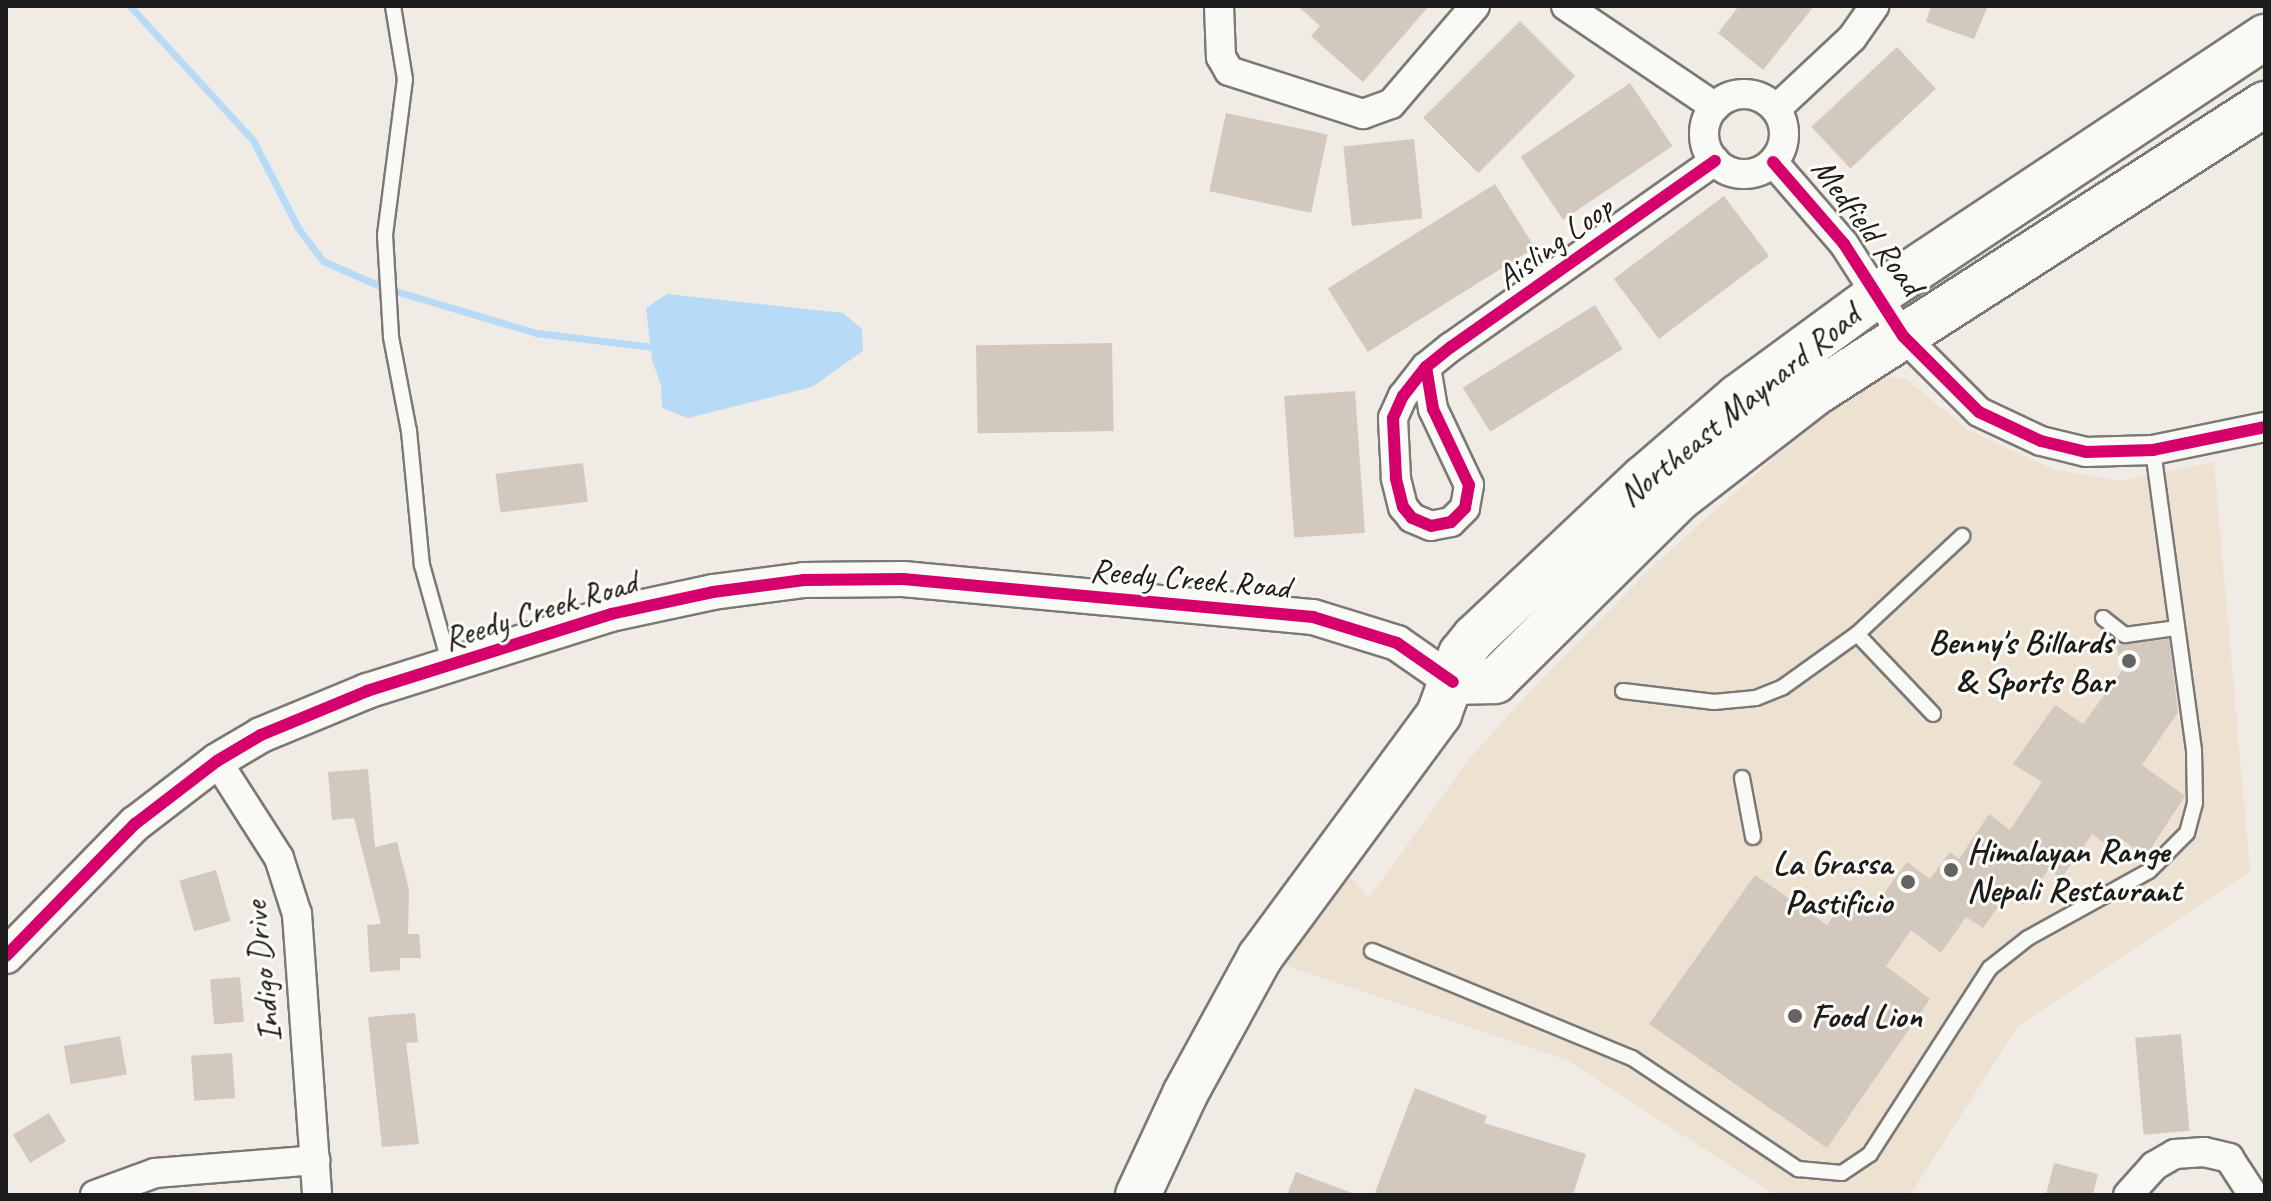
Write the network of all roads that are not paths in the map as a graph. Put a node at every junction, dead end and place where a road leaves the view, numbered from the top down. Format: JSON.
{"nodes":[{"id":1,"x":393,"y":6,"type":"edge"},
{"id":2,"x":1219,"y":6,"type":"edge"},
{"id":3,"x":1475,"y":6,"type":"edge"},
{"id":4,"x":1566,"y":6,"type":"edge"},
{"id":5,"x":1874,"y":6,"type":"edge"},
{"id":6,"x":2265,"y":37,"type":"edge"},
{"id":7,"x":2265,"y":104,"type":"edge"},
{"id":8,"x":1715,"y":107,"type":"junction"},
{"id":9,"x":1776,"y":109,"type":"junction"},
{"id":10,"x":1715,"y":161,"type":"junction"},
{"id":11,"x":1773,"y":162,"type":"junction"},
{"id":12,"x":1878,"y":294,"type":"junction"},
{"id":13,"x":1903,"y":336,"type":"junction"},
{"id":14,"x":1426,"y":367,"type":"junction"},
{"id":15,"x":2265,"y":427,"type":"edge"},
{"id":16,"x":2153,"y":450,"type":"junction"},
{"id":17,"x":1962,"y":536,"type":"dead end"},
{"id":18,"x":2103,"y":618,"type":"dead end"},
{"id":19,"x":2176,"y":628,"type":"junction"},
{"id":20,"x":1857,"y":634,"type":"junction"},
{"id":21,"x":450,"y":666,"type":"junction"},
{"id":22,"x":1453,"y":682,"type":"junction"},
{"id":23,"x":1623,"y":691,"type":"dead end"},
{"id":24,"x":1933,"y":714,"type":"dead end"},
{"id":25,"x":217,"y":761,"type":"junction"},
{"id":26,"x":1742,"y":778,"type":"dead end"},
{"id":27,"x":1753,"y":837,"type":"dead end"},
{"id":28,"x":1372,"y":951,"type":"dead end"},
{"id":29,"x":6,"y":956,"type":"edge"},
{"id":30,"x":315,"y":1160,"type":"junction"},
{"id":31,"x":95,"y":1195,"type":"edge"},
{"id":32,"x":317,"y":1195,"type":"edge"},
{"id":33,"x":1138,"y":1195,"type":"edge"},
{"id":34,"x":2128,"y":1195,"type":"edge"},
{"id":35,"x":2253,"y":1195,"type":"edge"}],
"edges":[{"from":1,"to":21,"type":"lane"},
{"from":2,"to":3,"type":"street"},
{"from":4,"to":8,"type":"street"},
{"from":5,"to":9,"type":"street"},
{"from":6,"to":12,"type":"main road","name":"Northeast Maynard Road"},
{"from":7,"to":13,"type":"main road","name":"Northeast Maynard Road"},
{"from":8,"to":9,"type":"street"},
{"from":8,"to":10,"type":"street"},
{"from":9,"to":11,"type":"street","name":"Medfield Road"},
{"from":10,"to":11,"type":"street","name":"Medfield Road"},
{"from":10,"to":14,"type":"street","name":"Aisling Loop"},
{"from":11,"to":12,"type":"street","name":"Medfield Road"},
{"from":12,"to":13,"type":"street","name":"Medfield Road"},
{"from":12,"to":22,"type":"main road","name":"Northeast Maynard Road"},
{"from":13,"to":16,"type":"street"},
{"from":13,"to":22,"type":"main road","name":"Northeast Maynard Road"},
{"from":14,"to":14,"type":"street","name":"Aisling Loop"},
{"from":15,"to":16,"type":"street"},
{"from":16,"to":19,"type":"lane"},
{"from":17,"to":20,"type":"lane"},
{"from":18,"to":19,"type":"lane"},
{"from":19,"to":28,"type":"lane"},
{"from":20,"to":23,"type":"lane"},
{"from":20,"to":24,"type":"lane"},
{"from":21,"to":22,"type":"street","name":"Reedy Creek Road"},
{"from":21,"to":25,"type":"street","name":"Reedy Creek Road"},
{"from":22,"to":33,"type":"main road","name":"Northeast Maynard Road"},
{"from":25,"to":29,"type":"street","name":"Reedy Creek Road"},
{"from":25,"to":30,"type":"street","name":"Indigo Drive"},
{"from":26,"to":27,"type":"lane"},
{"from":30,"to":31,"type":"street"},
{"from":30,"to":32,"type":"street","name":"Indigo Drive"},
{"from":34,"to":35,"type":"street"}]}
